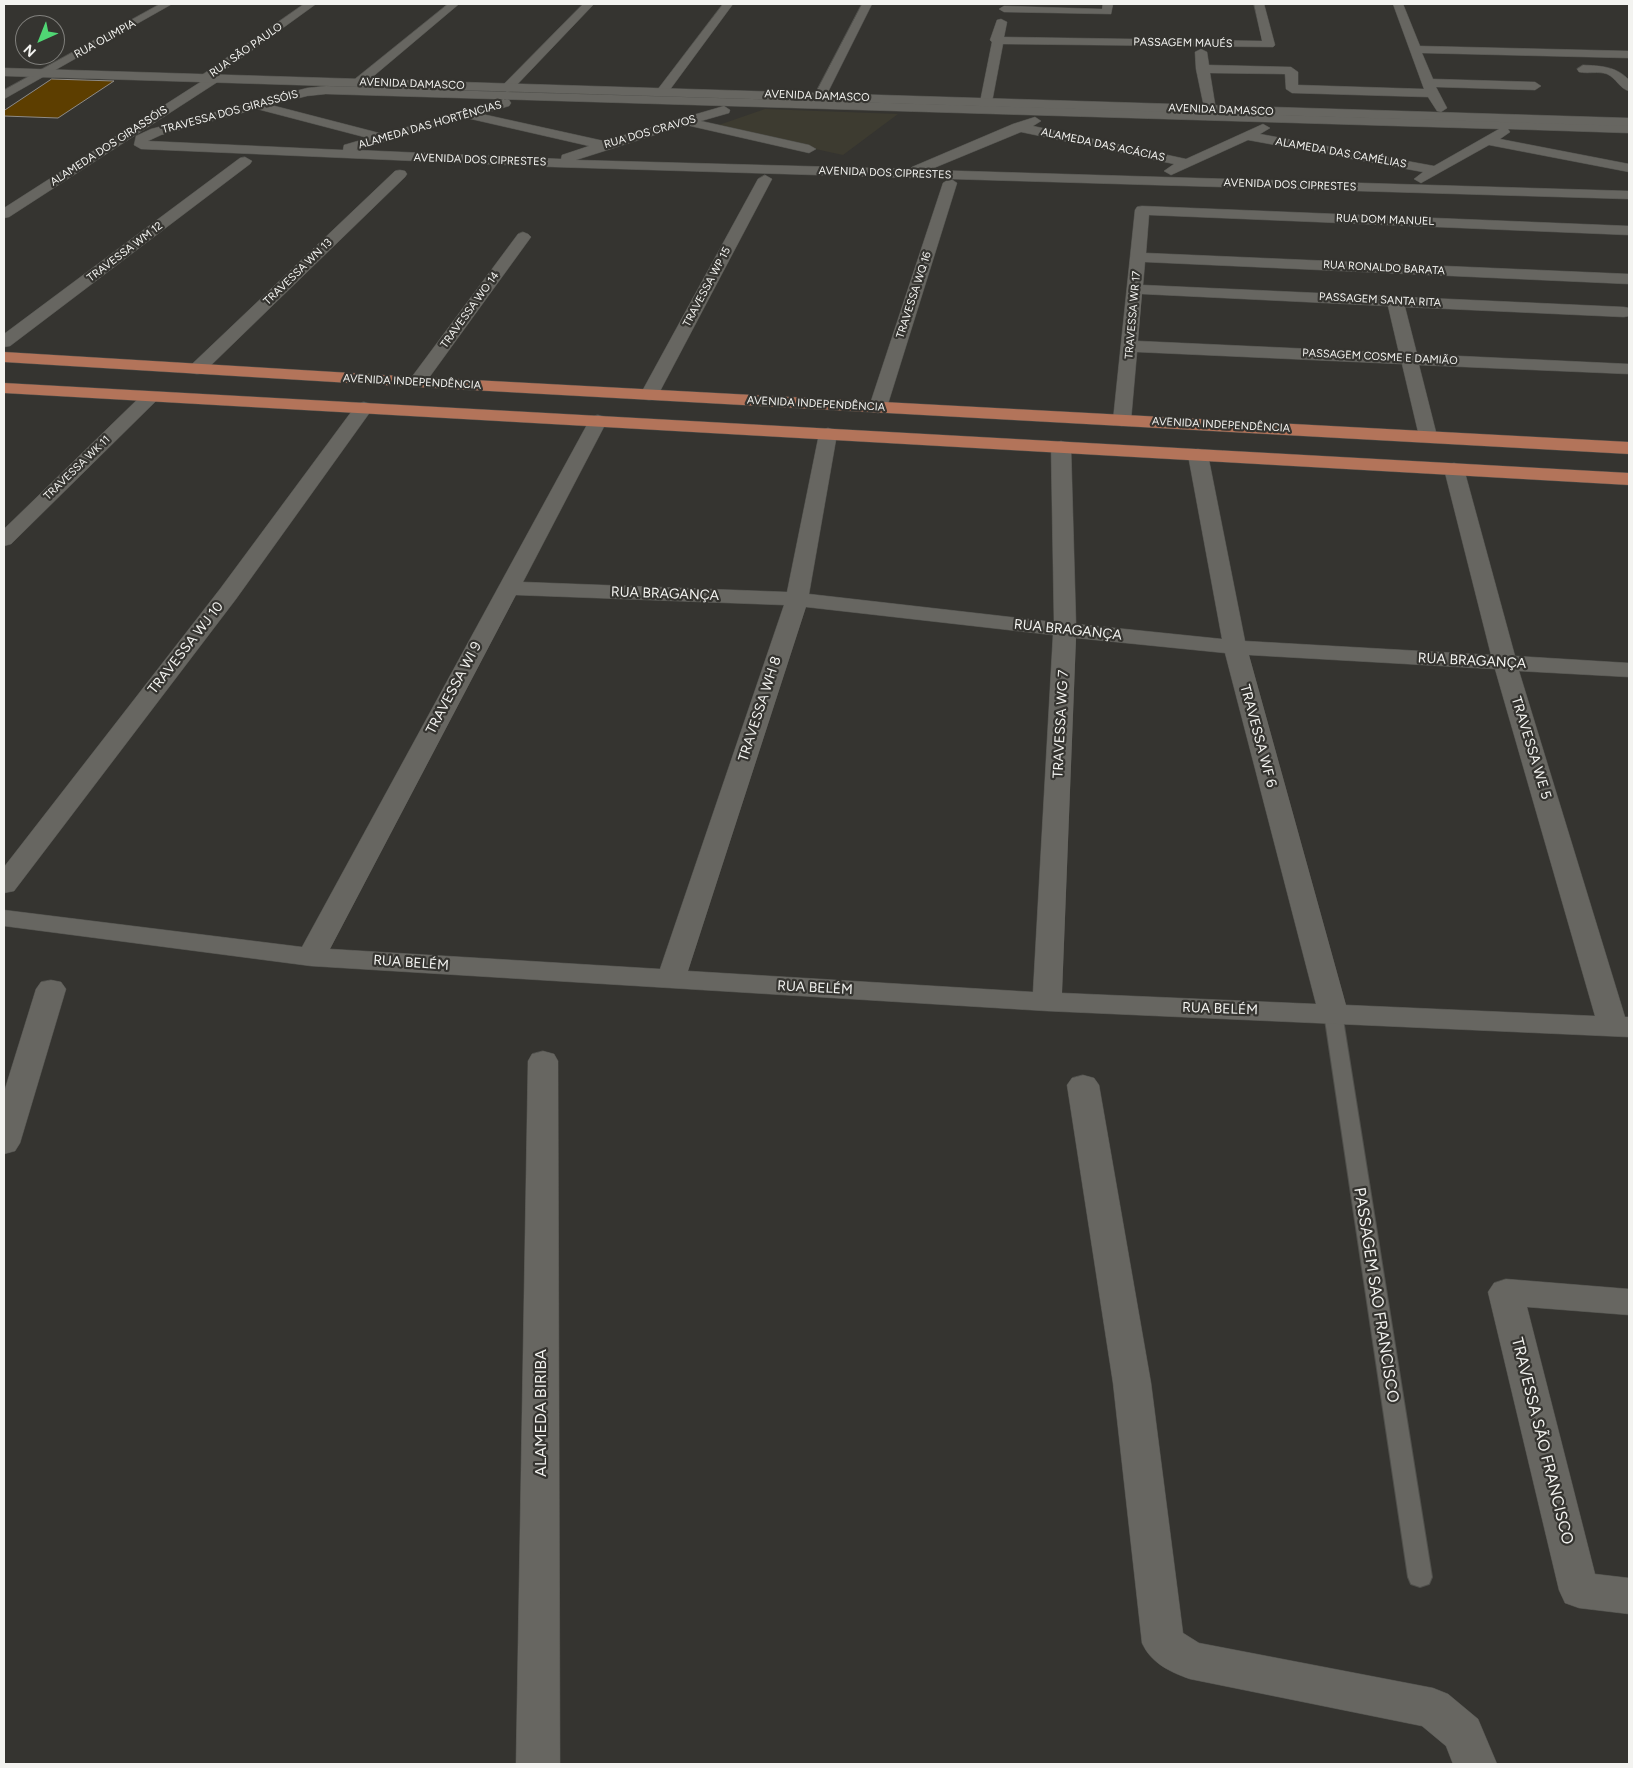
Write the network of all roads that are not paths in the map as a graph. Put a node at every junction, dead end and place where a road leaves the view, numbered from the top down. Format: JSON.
{"nodes":[{"id":1,"x":167,"y":4,"type":"edge"},
{"id":2,"x":311,"y":4,"type":"edge"},
{"id":3,"x":454,"y":4,"type":"edge"},
{"id":4,"x":590,"y":4,"type":"edge"},
{"id":5,"x":728,"y":4,"type":"edge"},
{"id":6,"x":867,"y":4,"type":"edge"},
{"id":7,"x":1259,"y":4,"type":"edge"},
{"id":8,"x":1398,"y":4,"type":"edge"},
{"id":9,"x":1005,"y":6,"type":"edge"},
{"id":10,"x":1107,"y":8,"type":"edge"},
{"id":11,"x":996,"y":40,"type":"junction"},
{"id":12,"x":1200,"y":44,"type":"junction"},
{"id":13,"x":1416,"y":48,"type":"junction"},
{"id":14,"x":1629,"y":55,"type":"edge"},
{"id":15,"x":1202,"y":68,"type":"junction"},
{"id":16,"x":1574,"y":69,"type":"dead end"},
{"id":17,"x":4,"y":72,"type":"edge"},
{"id":18,"x":42,"y":74,"type":"junction"},
{"id":19,"x":210,"y":78,"type":"junction"},
{"id":20,"x":360,"y":82,"type":"junction"},
{"id":21,"x":1535,"y":86,"type":"dead end"},
{"id":22,"x":1629,"y":87,"type":"edge"},
{"id":23,"x":507,"y":88,"type":"junction"},
{"id":24,"x":1431,"y":88,"type":"junction"},
{"id":25,"x":326,"y":90,"type":"joint"},
{"id":26,"x":662,"y":92,"type":"junction"},
{"id":27,"x":4,"y":95,"type":"edge"},
{"id":28,"x":530,"y":96,"type":"junction"},
{"id":29,"x":820,"y":96,"type":"junction"},
{"id":30,"x":986,"y":102,"type":"junction"},
{"id":31,"x":747,"y":104,"type":"junction"},
{"id":32,"x":256,"y":106,"type":"junction"},
{"id":33,"x":1210,"y":110,"type":"junction"},
{"id":34,"x":1062,"y":111,"type":"junction"},
{"id":35,"x":468,"y":114,"type":"junction"},
{"id":36,"x":1445,"y":116,"type":"junction"},
{"id":37,"x":1285,"y":118,"type":"junction"},
{"id":38,"x":685,"y":122,"type":"junction"},
{"id":39,"x":1629,"y":122,"type":"edge"},
{"id":40,"x":1515,"y":125,"type":"junction"},
{"id":41,"x":1018,"y":127,"type":"junction"},
{"id":42,"x":1629,"y":129,"type":"edge"},
{"id":43,"x":1247,"y":136,"type":"junction"},
{"id":44,"x":382,"y":138,"type":"junction"},
{"id":45,"x":1487,"y":141,"type":"junction"},
{"id":46,"x":141,"y":144,"type":"joint"},
{"id":47,"x":604,"y":145,"type":"junction"},
{"id":48,"x":809,"y":149,"type":"dead end"},
{"id":49,"x":331,"y":154,"type":"junction"},
{"id":50,"x":245,"y":161,"type":"dead end"},
{"id":51,"x":554,"y":163,"type":"junction"},
{"id":52,"x":1187,"y":163,"type":"junction"},
{"id":53,"x":1629,"y":168,"type":"edge"},
{"id":54,"x":1435,"y":170,"type":"junction"},
{"id":55,"x":909,"y":173,"type":"junction"},
{"id":56,"x":400,"y":174,"type":"dead end"},
{"id":57,"x":765,"y":180,"type":"dead end"},
{"id":58,"x":1154,"y":180,"type":"junction"},
{"id":59,"x":950,"y":183,"type":"dead end"},
{"id":60,"x":1403,"y":190,"type":"junction"},
{"id":61,"x":1629,"y":195,"type":"edge"},
{"id":62,"x":1142,"y":210,"type":"joint"},
{"id":63,"x":4,"y":214,"type":"edge"},
{"id":64,"x":1629,"y":230,"type":"edge"},
{"id":65,"x":523,"y":237,"type":"dead end"},
{"id":66,"x":1138,"y":257,"type":"junction"},
{"id":67,"x":1629,"y":279,"type":"edge"},
{"id":68,"x":1135,"y":289,"type":"junction"},
{"id":69,"x":1395,"y":301,"type":"junction"},
{"id":70,"x":1624,"y":312,"type":"dead end"},
{"id":71,"x":4,"y":342,"type":"edge"},
{"id":72,"x":1130,"y":346,"type":"junction"},
{"id":73,"x":4,"y":357,"type":"edge"},
{"id":74,"x":1408,"y":358,"type":"junction"},
{"id":75,"x":197,"y":369,"type":"junction"},
{"id":76,"x":1629,"y":369,"type":"edge"},
{"id":77,"x":417,"y":382,"type":"junction"},
{"id":78,"x":4,"y":388,"type":"edge"},
{"id":79,"x":649,"y":395,"type":"junction"},
{"id":80,"x":150,"y":397,"type":"junction"},
{"id":81,"x":878,"y":407,"type":"junction"},
{"id":82,"x":364,"y":408,"type":"junction"},
{"id":83,"x":1122,"y":420,"type":"junction"},
{"id":84,"x":598,"y":421,"type":"junction"},
{"id":85,"x":828,"y":434,"type":"junction"},
{"id":86,"x":1428,"y":436,"type":"junction"},
{"id":87,"x":1061,"y":447,"type":"junction"},
{"id":88,"x":1629,"y":448,"type":"edge"},
{"id":89,"x":1198,"y":455,"type":"junction"},
{"id":90,"x":1454,"y":469,"type":"junction"},
{"id":91,"x":1629,"y":479,"type":"edge"},
{"id":92,"x":4,"y":540,"type":"edge"},
{"id":93,"x":507,"y":588,"type":"junction"},
{"id":94,"x":797,"y":599,"type":"junction"},
{"id":95,"x":1065,"y":630,"type":"junction"},
{"id":96,"x":1234,"y":647,"type":"junction"},
{"id":97,"x":1506,"y":664,"type":"junction"},
{"id":98,"x":1629,"y":670,"type":"edge"},
{"id":99,"x":4,"y":885,"type":"edge"},
{"id":100,"x":4,"y":918,"type":"edge"},
{"id":101,"x":311,"y":957,"type":"junction"},
{"id":102,"x":671,"y":979,"type":"junction"},
{"id":103,"x":51,"y":989,"type":"dead end"},
{"id":104,"x":1047,"y":1002,"type":"junction"},
{"id":105,"x":1333,"y":1014,"type":"junction"},
{"id":106,"x":1621,"y":1026,"type":"edge"},
{"id":107,"x":543,"y":1061,"type":"dead end"},
{"id":108,"x":1083,"y":1086,"type":"dead end"},
{"id":109,"x":4,"y":1143,"type":"edge"},
{"id":110,"x":1629,"y":1302,"type":"edge"},
{"id":111,"x":1420,"y":1577,"type":"dead end"},
{"id":112,"x":1629,"y":1596,"type":"edge"},
{"id":113,"x":538,"y":1764,"type":"edge"},
{"id":114,"x":1475,"y":1764,"type":"edge"}],
"edges":[{"from":1,"to":18,"type":"street","name":"RUA OLIMPIA"},
{"from":2,"to":19,"type":"street","name":"RUA SÃO PAULO"},
{"from":3,"to":20,"type":"street"},
{"from":4,"to":23,"type":"street"},
{"from":5,"to":26,"type":"street"},
{"from":6,"to":29,"type":"street"},
{"from":7,"to":12,"type":"street","name":"PASSAGEM MAUÉS"},
{"from":8,"to":13,"type":"street"},
{"from":9,"to":10,"type":"street"},
{"from":9,"to":11,"type":"street"},
{"from":11,"to":12,"type":"street","name":"PASSAGEM MAUÉS"},
{"from":11,"to":30,"type":"street"},
{"from":12,"to":15,"type":"street"},
{"from":13,"to":14,"type":"street"},
{"from":13,"to":24,"type":"street"},
{"from":15,"to":24,"type":"street"},
{"from":15,"to":33,"type":"street"},
{"from":16,"to":22,"type":"street"},
{"from":17,"to":18,"type":"street","name":"AVENIDA DAMASCO"},
{"from":18,"to":19,"type":"street","name":"AVENIDA DAMASCO"},
{"from":18,"to":27,"type":"street","name":"RUA OLIMPIA"},
{"from":19,"to":20,"type":"street","name":"AVENIDA DAMASCO"},
{"from":19,"to":63,"type":"street","name":"ALAMEDA DOS GIRASSÓIS"},
{"from":20,"to":23,"type":"street","name":"AVENIDA DAMASCO"},
{"from":21,"to":24,"type":"street"},
{"from":23,"to":26,"type":"street","name":"AVENIDA DAMASCO"},
{"from":24,"to":36,"type":"street"},
{"from":25,"to":28,"type":"street","name":"AVENIDA DAMASCO"},
{"from":25,"to":32,"type":"street","name":"TRAVESSA DOS GIRASSÓIS"},
{"from":26,"to":29,"type":"street","name":"AVENIDA DAMASCO"},
{"from":28,"to":31,"type":"street","name":"AVENIDA DAMASCO"},
{"from":28,"to":35,"type":"street","name":"ALAMEDA DAS HORTÊNCIAS"},
{"from":29,"to":30,"type":"street","name":"AVENIDA DAMASCO"},
{"from":30,"to":33,"type":"street","name":"AVENIDA DAMASCO"},
{"from":31,"to":34,"type":"street","name":"AVENIDA DAMASCO"},
{"from":31,"to":38,"type":"street","name":"RUA DOS CRAVOS"},
{"from":32,"to":44,"type":"street"},
{"from":32,"to":46,"type":"street","name":"TRAVESSA DOS GIRASSÓIS"},
{"from":33,"to":36,"type":"street","name":"AVENIDA DAMASCO"},
{"from":34,"to":37,"type":"street","name":"AVENIDA DAMASCO"},
{"from":34,"to":41,"type":"street"},
{"from":35,"to":44,"type":"street","name":"ALAMEDA DAS HORTÊNCIAS"},
{"from":35,"to":47,"type":"street"},
{"from":36,"to":39,"type":"street","name":"AVENIDA DAMASCO"},
{"from":37,"to":40,"type":"street","name":"AVENIDA DAMASCO"},
{"from":37,"to":43,"type":"street"},
{"from":38,"to":47,"type":"street","name":"RUA DOS CRAVOS"},
{"from":38,"to":48,"type":"street"},
{"from":40,"to":42,"type":"street","name":"AVENIDA DAMASCO"},
{"from":40,"to":45,"type":"street"},
{"from":41,"to":52,"type":"street","name":"ALAMEDA DAS ACÁCIAS"},
{"from":41,"to":55,"type":"street"},
{"from":43,"to":52,"type":"street"},
{"from":43,"to":54,"type":"street","name":"ALAMEDA DAS CAMÉLIAS"},
{"from":44,"to":49,"type":"street","name":"ALAMEDA DAS HORTÊNCIAS"},
{"from":45,"to":53,"type":"street"},
{"from":45,"to":54,"type":"street"},
{"from":46,"to":49,"type":"street","name":"AVENIDA DOS CIPRESTES"},
{"from":47,"to":51,"type":"street","name":"RUA DOS CRAVOS"},
{"from":49,"to":51,"type":"street","name":"AVENIDA DOS CIPRESTES"},
{"from":50,"to":71,"type":"street","name":"TRAVESSA WM 12"},
{"from":51,"to":55,"type":"street","name":"AVENIDA DOS CIPRESTES"},
{"from":52,"to":58,"type":"street"},
{"from":54,"to":60,"type":"street"},
{"from":55,"to":58,"type":"street","name":"AVENIDA DOS CIPRESTES"},
{"from":56,"to":75,"type":"street","name":"TRAVESSA WN 13"},
{"from":57,"to":79,"type":"street","name":"TRAVESSA WP 15"},
{"from":58,"to":60,"type":"street","name":"AVENIDA DOS CIPRESTES"},
{"from":59,"to":81,"type":"street","name":"TRAVESSA WQ 16"},
{"from":60,"to":61,"type":"street","name":"AVENIDA DOS CIPRESTES"},
{"from":62,"to":64,"type":"street","name":"RUA DOM MANUEL"},
{"from":62,"to":66,"type":"street","name":"TRAVESSA WR 17"},
{"from":65,"to":77,"type":"street","name":"TRAVESSA WO 14"},
{"from":66,"to":67,"type":"street","name":"RUA RONALDO BARATA"},
{"from":66,"to":68,"type":"street","name":"TRAVESSA WR 17"},
{"from":68,"to":69,"type":"street","name":"PASSAGEM SANTA RITA"},
{"from":68,"to":72,"type":"street","name":"TRAVESSA WR 17"},
{"from":69,"to":70,"type":"street","name":"PASSAGEM SANTA RITA"},
{"from":69,"to":74,"type":"street"},
{"from":72,"to":74,"type":"street","name":"PASSAGEM COSME E DAMIÃO"},
{"from":72,"to":83,"type":"street","name":"TRAVESSA WR 17"},
{"from":73,"to":75,"type":"main road","name":"AVENIDA INDEPENDÊNCIA"},
{"from":74,"to":76,"type":"street","name":"PASSAGEM COSME E DAMIÃO"},
{"from":74,"to":86,"type":"street"},
{"from":75,"to":77,"type":"main road","name":"AVENIDA INDEPENDÊNCIA"},
{"from":77,"to":79,"type":"main road","name":"AVENIDA INDEPENDÊNCIA"},
{"from":78,"to":80,"type":"main road"},
{"from":79,"to":81,"type":"main road","name":"AVENIDA INDEPENDÊNCIA"},
{"from":80,"to":82,"type":"main road"},
{"from":80,"to":92,"type":"street","name":"TRAVESSA WK 11"},
{"from":81,"to":83,"type":"main road","name":"AVENIDA INDEPENDÊNCIA"},
{"from":82,"to":84,"type":"main road"},
{"from":82,"to":99,"type":"street","name":"TRAVESSA WJ 10"},
{"from":83,"to":86,"type":"main road","name":"AVENIDA INDEPENDÊNCIA"},
{"from":84,"to":85,"type":"main road"},
{"from":84,"to":93,"type":"street","name":"TRAVESSA WI 9"},
{"from":85,"to":87,"type":"main road"},
{"from":85,"to":94,"type":"street","name":"TRAVESSA WH 8"},
{"from":86,"to":88,"type":"main road","name":"AVENIDA INDEPENDÊNCIA"},
{"from":87,"to":89,"type":"main road"},
{"from":87,"to":95,"type":"street","name":"TRAVESSA WG 7"},
{"from":89,"to":90,"type":"main road"},
{"from":89,"to":96,"type":"street","name":"TRAVESSA WF 6"},
{"from":90,"to":91,"type":"main road"},
{"from":90,"to":97,"type":"street","name":"TRAVESSA WE 5"},
{"from":93,"to":94,"type":"street","name":"RUA BRAGANÇA"},
{"from":93,"to":101,"type":"street","name":"TRAVESSA WI 9"},
{"from":94,"to":95,"type":"street","name":"RUA BRAGANÇA"},
{"from":94,"to":102,"type":"street","name":"TRAVESSA WH 8"},
{"from":95,"to":96,"type":"street","name":"RUA BRAGANÇA"},
{"from":95,"to":104,"type":"street","name":"TRAVESSA WG 7"},
{"from":96,"to":97,"type":"street","name":"RUA BRAGANÇA"},
{"from":96,"to":105,"type":"street","name":"TRAVESSA WF 6"},
{"from":97,"to":98,"type":"street","name":"RUA BRAGANÇA"},
{"from":97,"to":106,"type":"street","name":"TRAVESSA WE 5"},
{"from":100,"to":101,"type":"street","name":"RUA BELÉM"},
{"from":101,"to":102,"type":"street","name":"RUA BELÉM"},
{"from":102,"to":104,"type":"street","name":"RUA BELÉM"},
{"from":103,"to":109,"type":"street"},
{"from":104,"to":105,"type":"street","name":"RUA BELÉM"},
{"from":105,"to":106,"type":"street","name":"RUA BELÉM"},
{"from":105,"to":111,"type":"lane","name":"PASSAGEM SAO FRANCISCO"},
{"from":107,"to":113,"type":"street","name":"ALAMEDA BIRIBA"},
{"from":108,"to":114,"type":"street"},
{"from":110,"to":112,"type":"street","name":"TRAVESSA SÃO FRANCISCO"}]}
